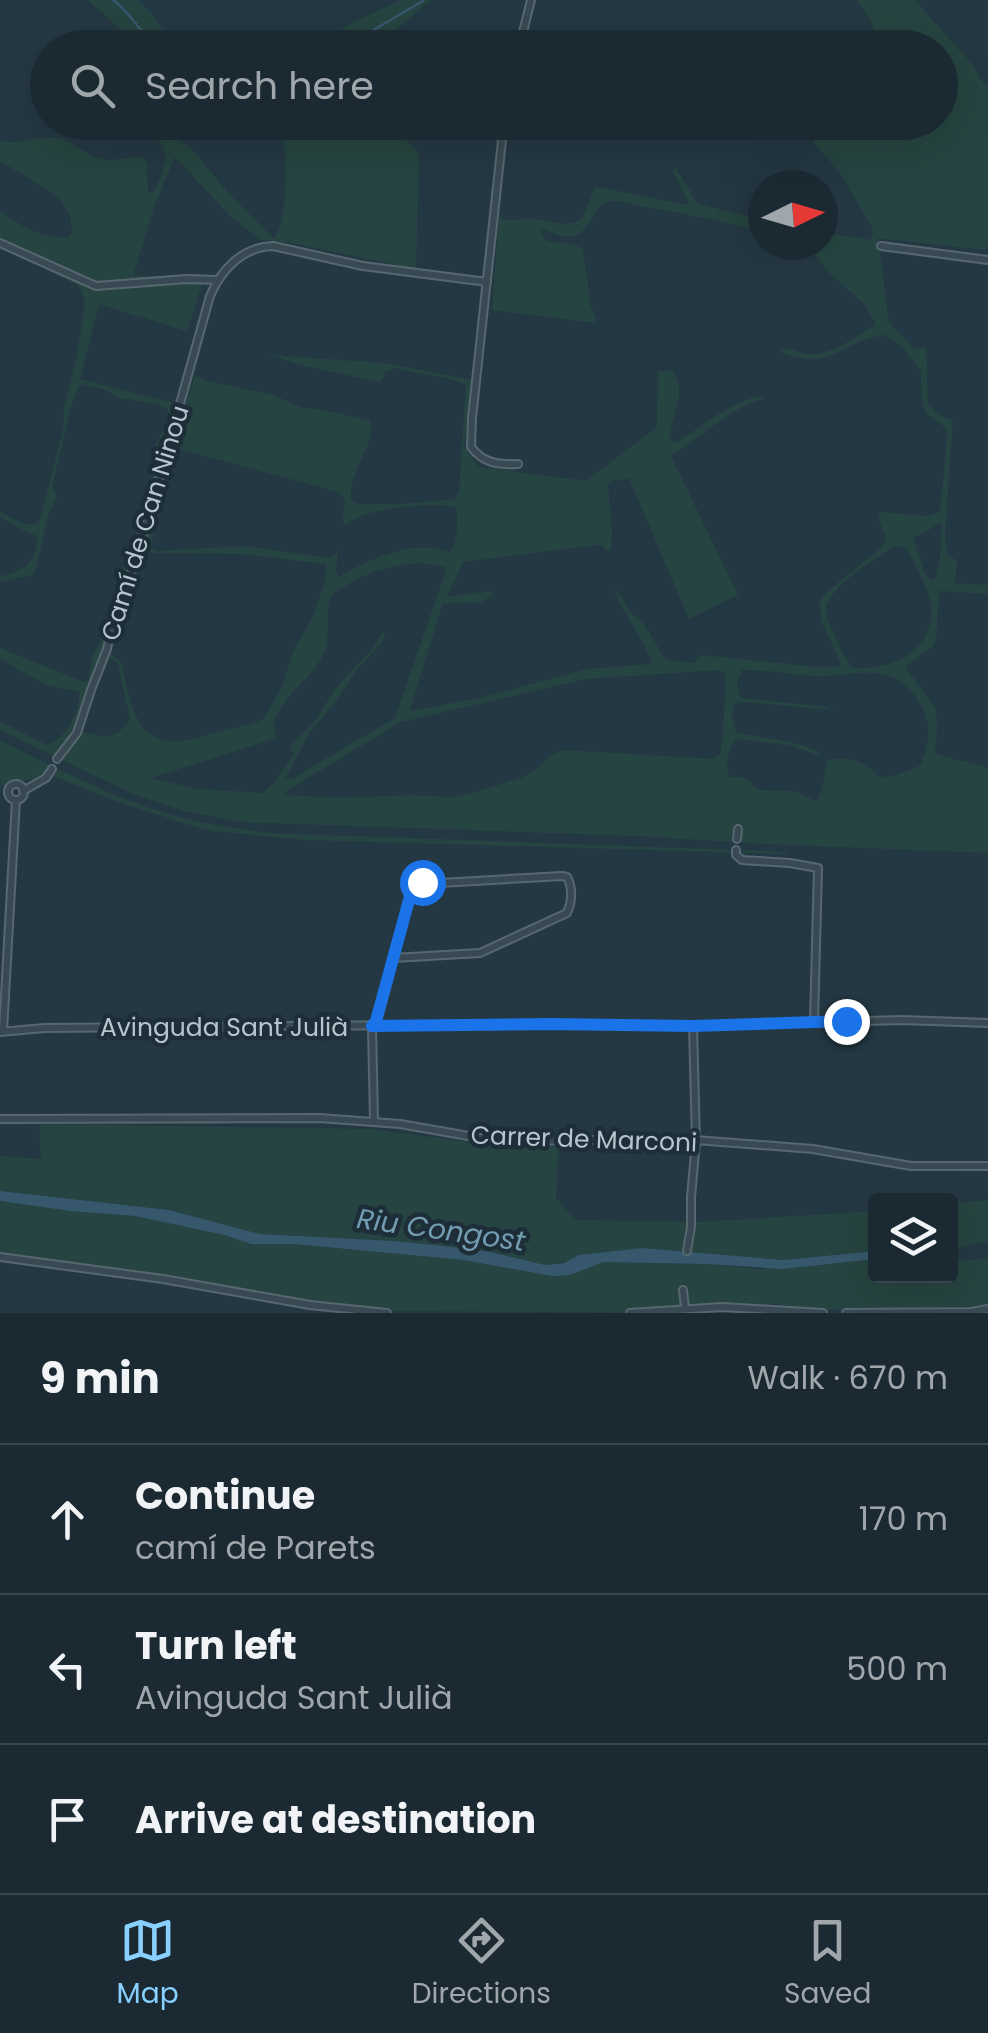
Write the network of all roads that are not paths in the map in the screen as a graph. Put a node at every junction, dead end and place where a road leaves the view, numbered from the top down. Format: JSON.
{"nodes":[{"id":1,"x":531,"y":0,"type":"edge"},
{"id":2,"x":524,"y":30,"type":"edge"},
{"id":3,"x":502,"y":140,"type":"edge"},
{"id":4,"x":0,"y":243,"type":"edge"},
{"id":5,"x":881,"y":246,"type":"dead end"},
{"id":6,"x":988,"y":260,"type":"edge"},
{"id":7,"x":216,"y":280,"type":"junction"},
{"id":8,"x":487,"y":282,"type":"junction"},
{"id":9,"x":518,"y":464,"type":"dead end"},
{"id":10,"x":58,"y":758,"type":"dead end"},
{"id":11,"x":52,"y":769,"type":"dead end"},
{"id":12,"x":23,"y":790,"type":"junction"},
{"id":13,"x":16,"y":800,"type":"junction"},
{"id":14,"x":738,"y":828,"type":"dead end"},
{"id":15,"x":737,"y":840,"type":"dead end"},
{"id":16,"x":736,"y":850,"type":"dead end"},
{"id":17,"x":392,"y":958,"type":"junction"},
{"id":18,"x":814,"y":1022,"type":"junction"},
{"id":19,"x":988,"y":1023,"type":"edge"},
{"id":20,"x":372,"y":1026,"type":"junction"},
{"id":21,"x":693,"y":1026,"type":"junction"},
{"id":22,"x":1,"y":1032,"type":"edge"},
{"id":23,"x":0,"y":1119,"type":"edge"},
{"id":24,"x":374,"y":1122,"type":"junction"},
{"id":25,"x":696,"y":1142,"type":"junction"},
{"id":26,"x":988,"y":1166,"type":"edge"},
{"id":27,"x":687,"y":1252,"type":"dead end"},
{"id":28,"x":0,"y":1257,"type":"edge"},
{"id":29,"x":683,"y":1290,"type":"dead end"},
{"id":30,"x":684,"y":1308,"type":"junction"},
{"id":31,"x":988,"y":1309,"type":"edge"},
{"id":32,"x":971,"y":1312,"type":"edge"},
{"id":33,"x":386,"y":1313,"type":"edge"},
{"id":34,"x":630,"y":1313,"type":"edge"},
{"id":35,"x":822,"y":1313,"type":"edge"},
{"id":36,"x":846,"y":1313,"type":"edge"}],
"edges":[{"from":1,"to":2,"type":"street"},
{"from":3,"to":8,"type":"street"},
{"from":4,"to":7,"type":"street"},
{"from":5,"to":6,"type":"street"},
{"from":7,"to":8,"type":"street"},
{"from":7,"to":10,"type":"street","name":"Camí de Can Ninou"},
{"from":8,"to":9,"type":"street"},
{"from":11,"to":12,"type":"street"},
{"from":12,"to":13,"type":"street"},
{"from":12,"to":13,"type":"street"},
{"from":13,"to":22,"type":"street"},
{"from":14,"to":15,"type":"street"},
{"from":16,"to":18,"type":"street"},
{"from":17,"to":17,"type":"street"},
{"from":17,"to":20,"type":"street"},
{"from":18,"to":19,"type":"street","name":"Avinguda Sant Julià"},
{"from":18,"to":21,"type":"street","name":"Avinguda Sant Julià"},
{"from":20,"to":21,"type":"street","name":"Avinguda Sant Julià"},
{"from":20,"to":22,"type":"street","name":"Avinguda Sant Julià"},
{"from":20,"to":24,"type":"street"},
{"from":21,"to":25,"type":"street"},
{"from":23,"to":24,"type":"street","name":"Carrer de Marconi"},
{"from":24,"to":25,"type":"street","name":"Carrer de Marconi"},
{"from":25,"to":26,"type":"street","name":"Carrer de Marconi"},
{"from":25,"to":27,"type":"street"},
{"from":28,"to":33,"type":"street"},
{"from":29,"to":30,"type":"street"},
{"from":30,"to":34,"type":"street"},
{"from":30,"to":35,"type":"street"},
{"from":31,"to":32,"type":"street"},
{"from":32,"to":36,"type":"street"}]}
